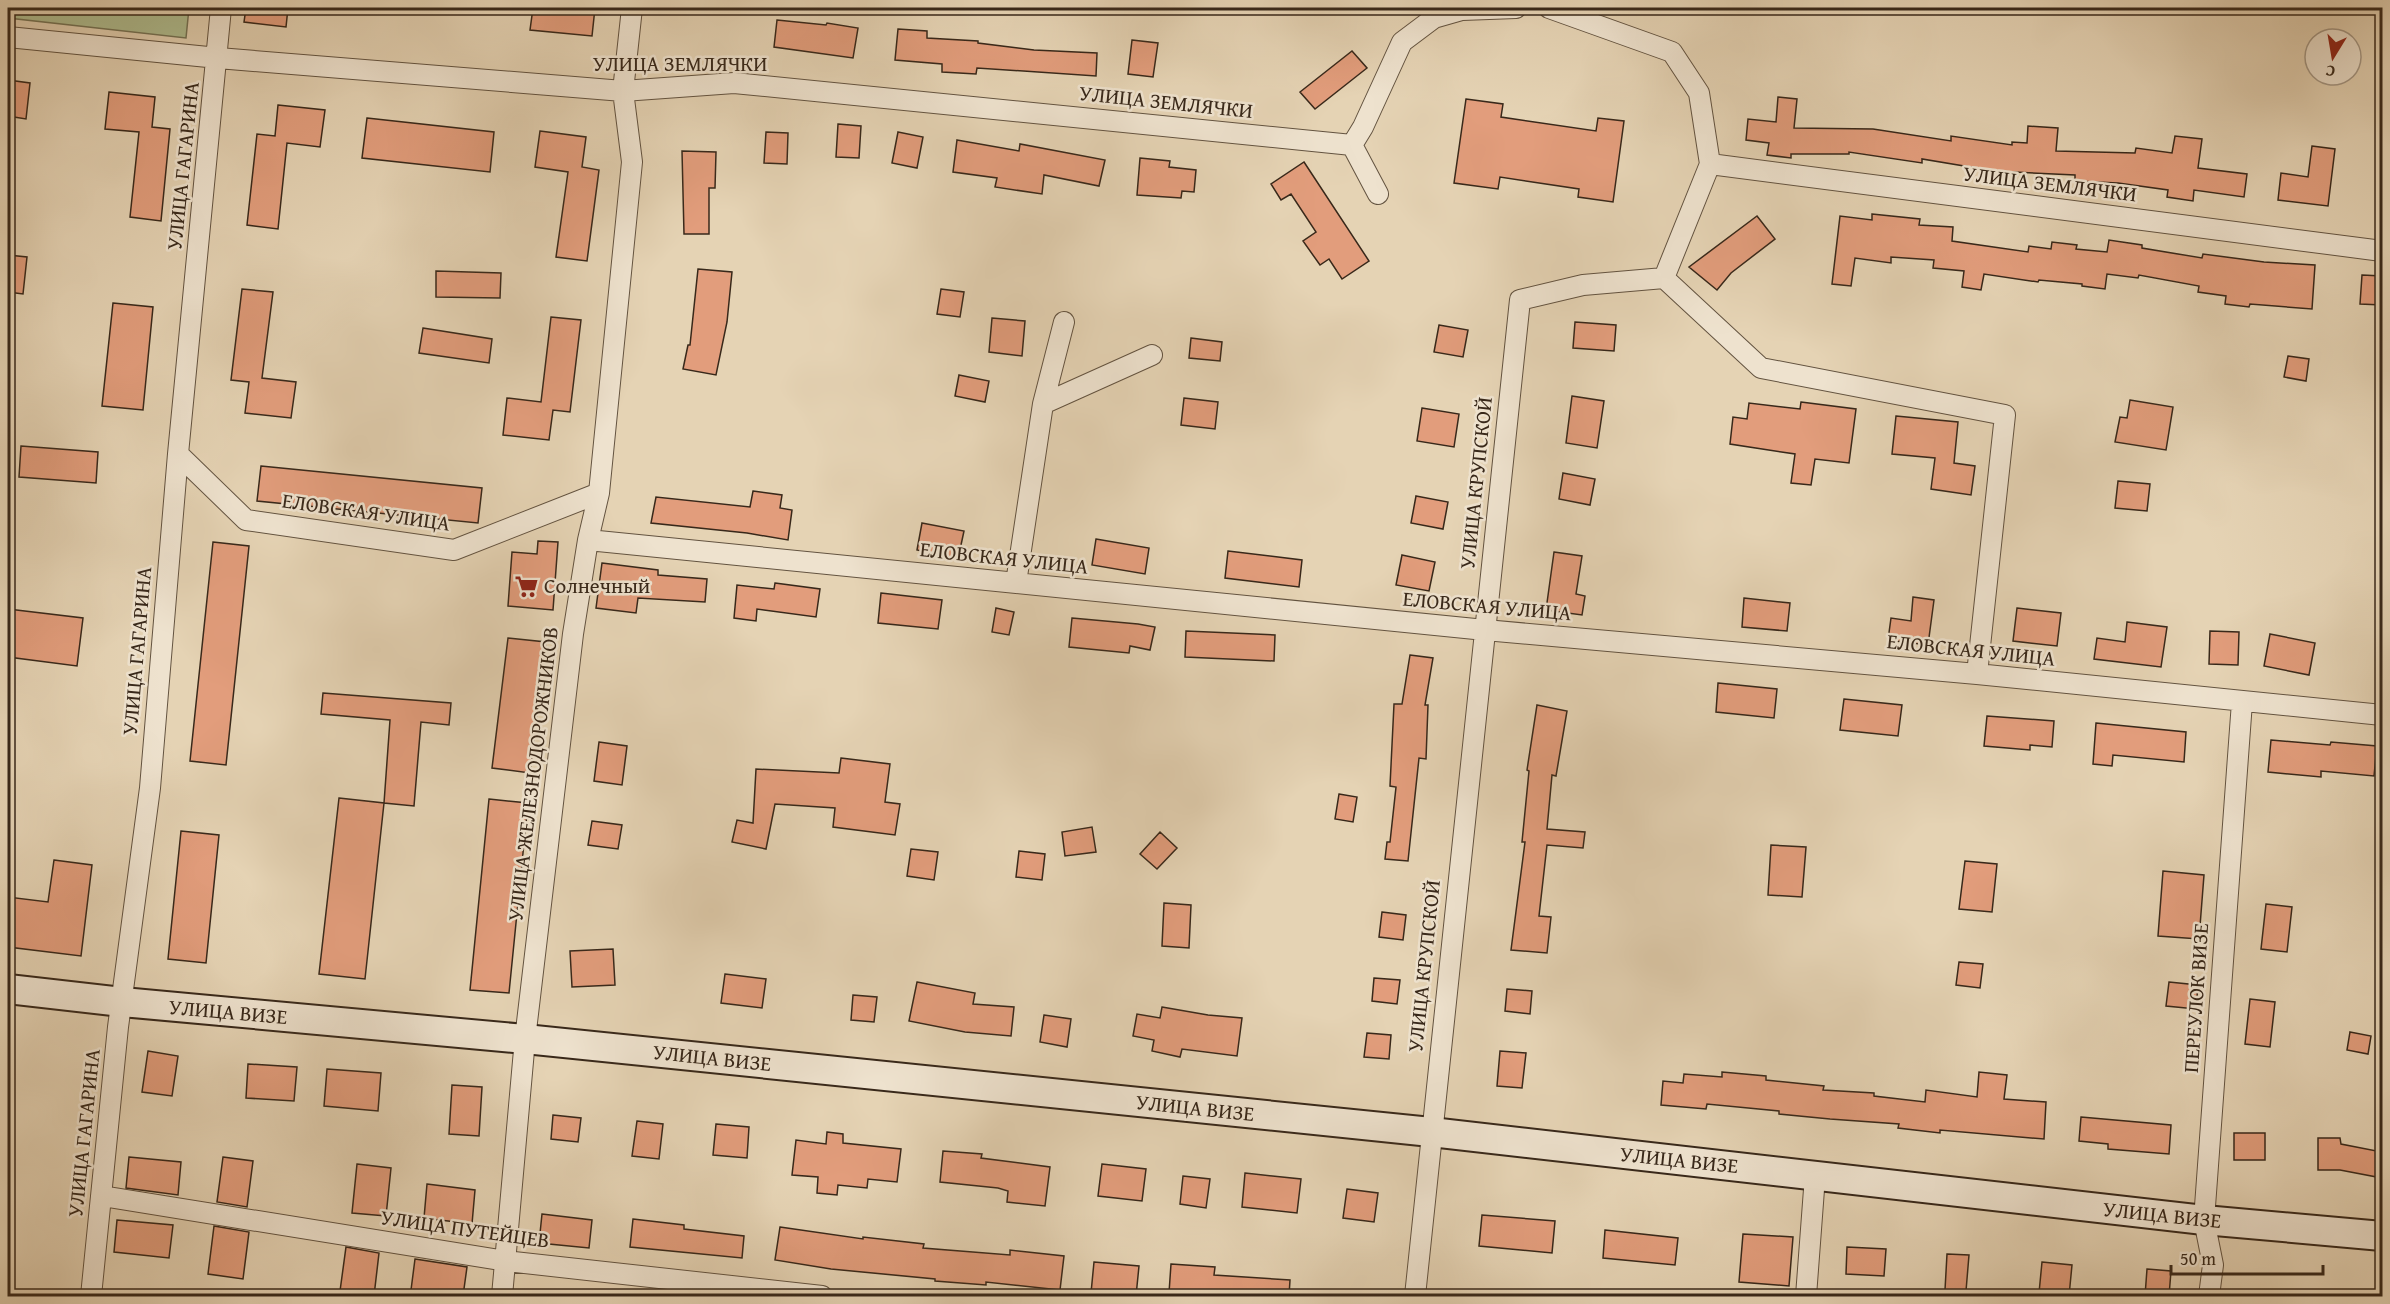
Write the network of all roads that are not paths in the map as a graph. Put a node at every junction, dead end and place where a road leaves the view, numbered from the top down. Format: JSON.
{"nodes":[{"id":1,"x":221,"y":8,"type":"edge"},
{"id":2,"x":632,"y":8,"type":"edge"},
{"id":3,"x":1516,"y":8,"type":"edge"},
{"id":4,"x":1549,"y":8,"type":"edge"},
{"id":5,"x":8,"y":37,"type":"edge"},
{"id":6,"x":218,"y":58,"type":"junction"},
{"id":7,"x":622,"y":91,"type":"junction"},
{"id":8,"x":1352,"y":145,"type":"junction"},
{"id":9,"x":1710,"y":164,"type":"junction"},
{"id":10,"x":1378,"y":194,"type":"dead end"},
{"id":11,"x":2382,"y":251,"type":"edge"},
{"id":12,"x":1664,"y":278,"type":"junction"},
{"id":13,"x":1064,"y":322,"type":"dead end"},
{"id":14,"x":1152,"y":355,"type":"dead end"},
{"id":15,"x":1043,"y":404,"type":"junction"},
{"id":16,"x":178,"y":454,"type":"junction"},
{"id":17,"x":599,"y":493,"type":"junction"},
{"id":18,"x":588,"y":540,"type":"junction"},
{"id":19,"x":1016,"y":583,"type":"junction"},
{"id":20,"x":1485,"y":630,"type":"junction"},
{"id":21,"x":1977,"y":674,"type":"junction"},
{"id":22,"x":2242,"y":702,"type":"junction"},
{"id":23,"x":2382,"y":715,"type":"edge"},
{"id":24,"x":8,"y":989,"type":"edge"},
{"id":25,"x":122,"y":1002,"type":"junction"},
{"id":26,"x":525,"y":1039,"type":"junction"},
{"id":27,"x":1431,"y":1132,"type":"junction"},
{"id":28,"x":1815,"y":1176,"type":"junction"},
{"id":29,"x":102,"y":1196,"type":"junction"},
{"id":30,"x":2204,"y":1220,"type":"junction"},
{"id":31,"x":2382,"y":1236,"type":"edge"},
{"id":32,"x":506,"y":1261,"type":"junction"},
{"id":33,"x":91,"y":1296,"type":"edge"},
{"id":34,"x":502,"y":1296,"type":"edge"},
{"id":35,"x":822,"y":1296,"type":"edge"},
{"id":36,"x":1415,"y":1296,"type":"edge"},
{"id":37,"x":1806,"y":1296,"type":"edge"},
{"id":38,"x":2209,"y":1296,"type":"edge"}],
"edges":[{"from":1,"to":6,"type":"street","name":"УЛИЦА ГАГАРИНА"},
{"from":2,"to":7,"type":"street","name":"УЛИЦА ЖЕЛЕЗНОДОРОЖНИКОВ"},
{"from":3,"to":8,"type":"street"},
{"from":4,"to":9,"type":"street"},
{"from":5,"to":6,"type":"street","name":"УЛИЦА ЗЕМЛЯЧКИ"},
{"from":6,"to":7,"type":"street","name":"УЛИЦА ЗЕМЛЯЧКИ"},
{"from":6,"to":16,"type":"street","name":"УЛИЦА ГАГАРИНА"},
{"from":7,"to":8,"type":"street","name":"УЛИЦА ЗЕМЛЯЧКИ"},
{"from":7,"to":17,"type":"street","name":"УЛИЦА ЖЕЛЕЗНОДОРОЖНИКОВ"},
{"from":8,"to":10,"type":"street"},
{"from":9,"to":11,"type":"street","name":"УЛИЦА ЗЕМЛЯЧКИ"},
{"from":9,"to":12,"type":"street"},
{"from":12,"to":20,"type":"street","name":"УЛИЦА КРУПСКОЙ"},
{"from":12,"to":21,"type":"street"},
{"from":13,"to":15,"type":"street"},
{"from":14,"to":15,"type":"street"},
{"from":15,"to":19,"type":"street"},
{"from":16,"to":17,"type":"street","name":"ЕЛОВСКАЯ УЛИЦА"},
{"from":16,"to":25,"type":"street","name":"УЛИЦА ГАГАРИНА"},
{"from":17,"to":18,"type":"street","name":"УЛИЦА ЖЕЛЕЗНОДОРОЖНИКОВ"},
{"from":18,"to":19,"type":"street","name":"ЕЛОВСКАЯ УЛИЦА"},
{"from":18,"to":26,"type":"street","name":"УЛИЦА ЖЕЛЕЗНОДОРОЖНИКОВ"},
{"from":19,"to":20,"type":"street","name":"ЕЛОВСКАЯ УЛИЦА"},
{"from":20,"to":21,"type":"street","name":"ЕЛОВСКАЯ УЛИЦА"},
{"from":20,"to":27,"type":"street","name":"УЛИЦА КРУПСКОЙ"},
{"from":21,"to":22,"type":"street","name":"ЕЛОВСКАЯ УЛИЦА"},
{"from":22,"to":23,"type":"street","name":"ЕЛОВСКАЯ УЛИЦА"},
{"from":22,"to":30,"type":"street","name":"ПЕРЕУЛОК ВИЗЕ"},
{"from":24,"to":25,"type":"street","name":"УЛИЦА ВИЗЕ"},
{"from":25,"to":26,"type":"street","name":"УЛИЦА ВИЗЕ"},
{"from":25,"to":29,"type":"street","name":"УЛИЦА ГАГАРИНА"},
{"from":26,"to":27,"type":"street","name":"УЛИЦА ВИЗЕ"},
{"from":26,"to":32,"type":"street","name":"УЛИЦА ЖЕЛЕЗНОДОРОЖНИКОВ"},
{"from":27,"to":28,"type":"street","name":"УЛИЦА ВИЗЕ"},
{"from":27,"to":36,"type":"street","name":"УЛИЦА КРУПСКОЙ"},
{"from":28,"to":30,"type":"street","name":"УЛИЦА ВИЗЕ"},
{"from":28,"to":37,"type":"street"},
{"from":29,"to":32,"type":"street","name":"УЛИЦА ПУТЕЙЦЕВ"},
{"from":29,"to":33,"type":"street","name":"УЛИЦА ГАГАРИНА"},
{"from":30,"to":31,"type":"street","name":"УЛИЦА ВИЗЕ"},
{"from":30,"to":38,"type":"street","name":"ПЕРЕУЛОК ВИЗЕ"},
{"from":32,"to":34,"type":"street","name":"УЛИЦА ЖЕЛЕЗНОДОРОЖНИКОВ"},
{"from":32,"to":35,"type":"street","name":"УЛИЦА ПУТЕЙЦЕВ"}]}
